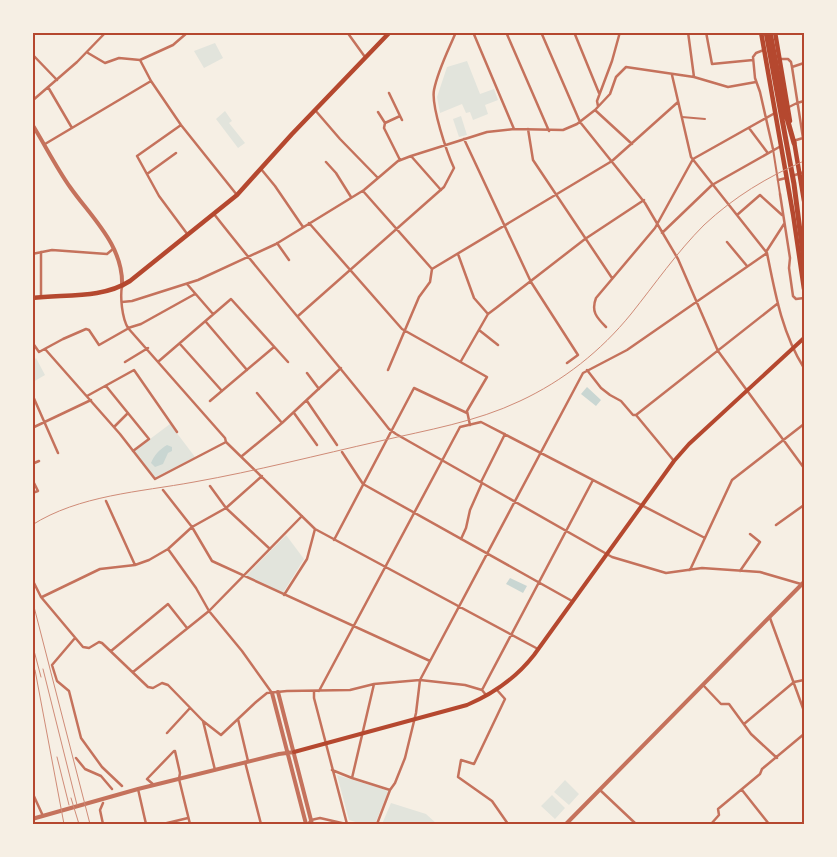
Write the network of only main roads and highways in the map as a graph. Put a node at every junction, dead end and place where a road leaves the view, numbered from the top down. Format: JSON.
{"nodes":[{"id":1,"x":390,"y":32,"type":"edge"},
{"id":2,"x":762,"y":32,"type":"edge"},
{"id":3,"x":768,"y":32,"type":"edge"},
{"id":4,"x":775,"y":32,"type":"edge"},
{"id":5,"x":769,"y":39,"type":"junction"},
{"id":6,"x":794,"y":143,"type":"junction"},
{"id":7,"x":804,"y":202,"type":"edge"},
{"id":8,"x":798,"y":230,"type":"junction"},
{"id":9,"x":804,"y":262,"type":"edge"},
{"id":10,"x":804,"y":289,"type":"edge"},
{"id":11,"x":32,"y":298,"type":"edge"},
{"id":12,"x":804,"y":338,"type":"edge"},
{"id":13,"x":294,"y":752,"type":"road end"}],
"edges":[{"from":1,"to":11,"type":"main road"},
{"from":2,"to":8,"type":"main road"},
{"from":3,"to":5,"type":"highway"},
{"from":4,"to":6,"type":"main road"},
{"from":5,"to":6,"type":"highway"},
{"from":5,"to":8,"type":"highway"},
{"from":6,"to":7,"type":"main road"},
{"from":8,"to":9,"type":"highway"},
{"from":8,"to":10,"type":"main road"},
{"from":12,"to":13,"type":"main road"}]}
